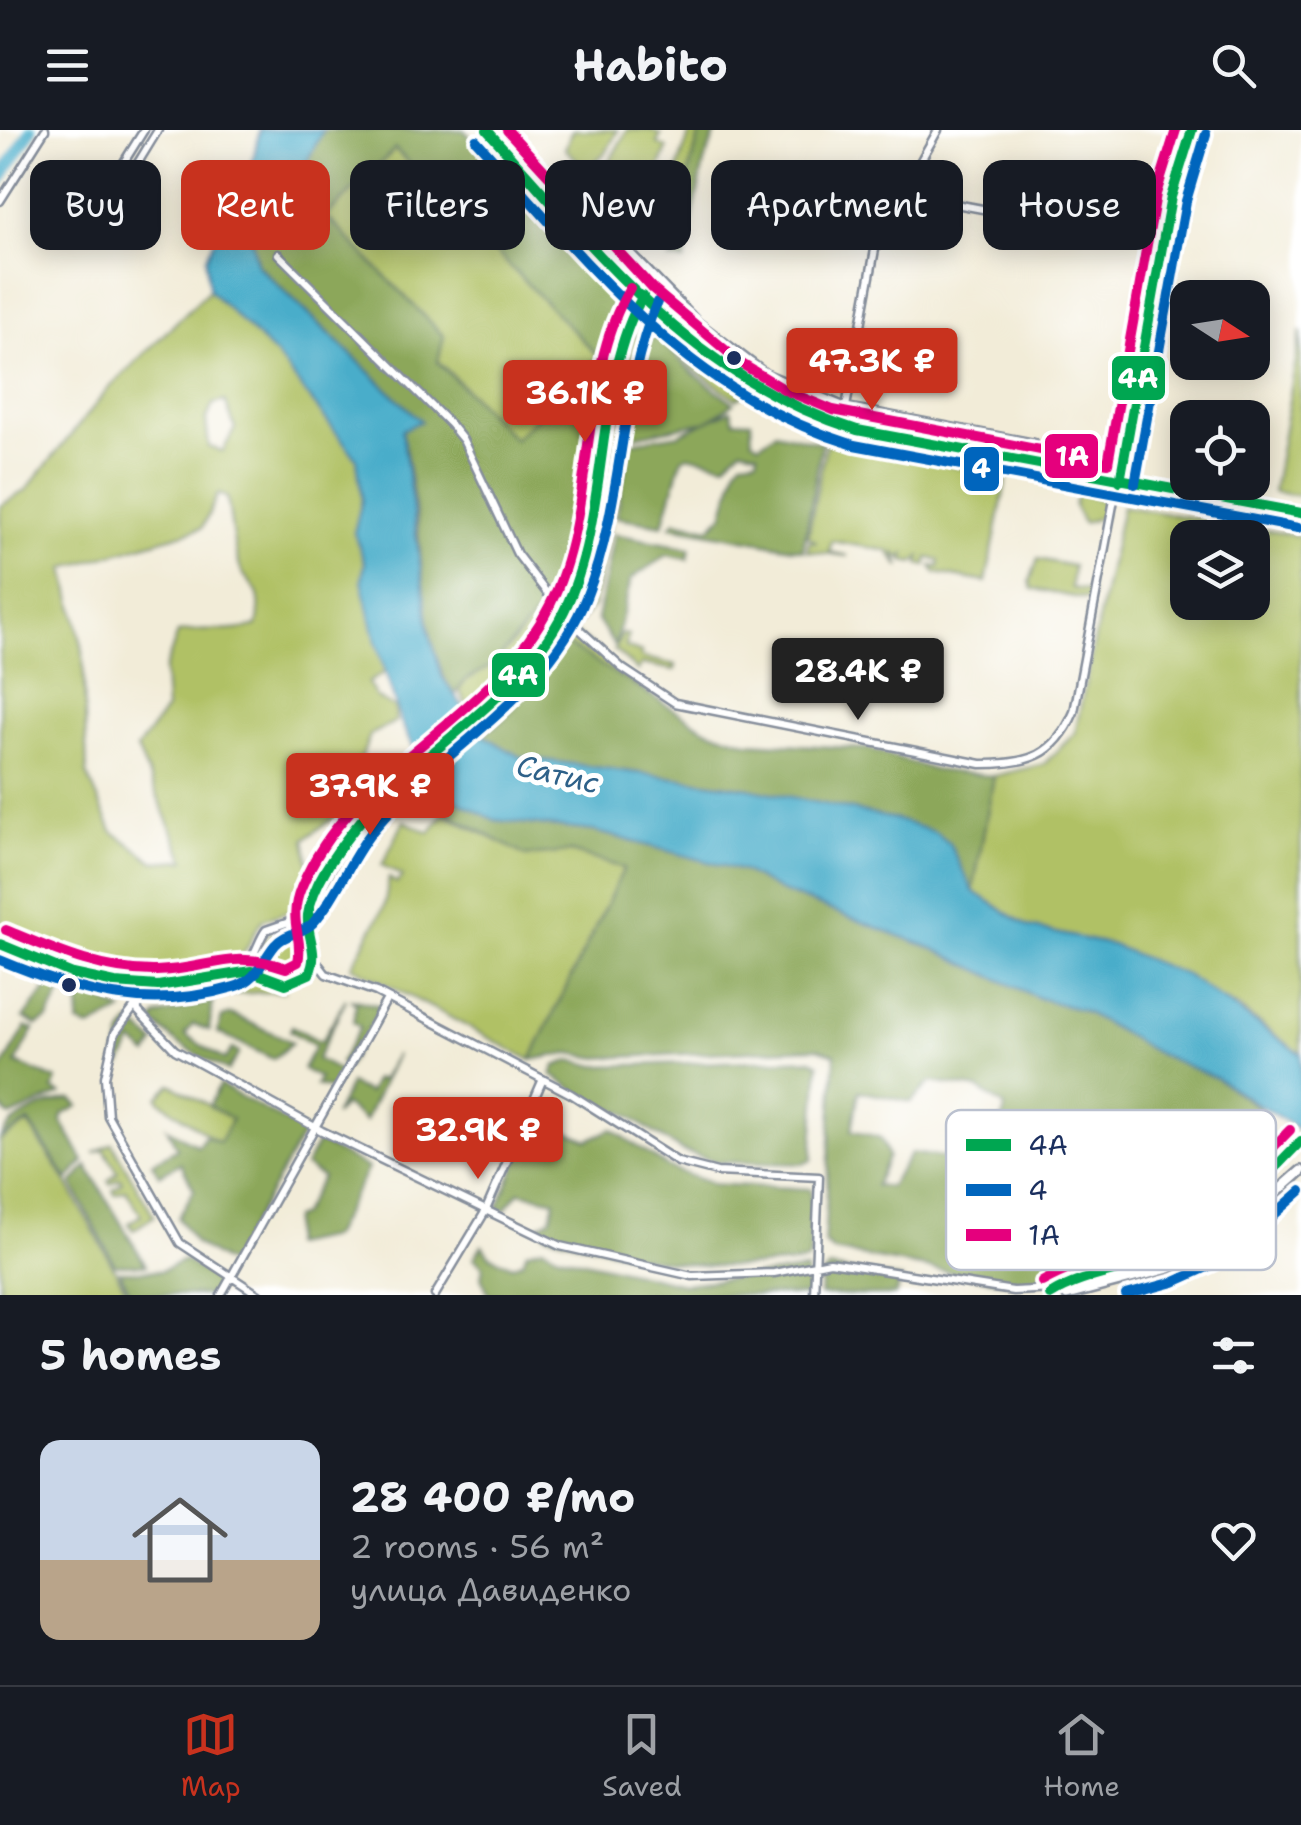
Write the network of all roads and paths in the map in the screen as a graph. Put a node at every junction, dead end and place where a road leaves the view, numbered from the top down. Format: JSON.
{"nodes":[{"id":1,"x":45,"y":130,"type":"edge"},
{"id":2,"x":144,"y":130,"type":"edge"},
{"id":3,"x":158,"y":130,"type":"edge"},
{"id":4,"x":487,"y":130,"type":"edge"},
{"id":5,"x":938,"y":130,"type":"edge"},
{"id":6,"x":1192,"y":130,"type":"edge"},
{"id":7,"x":921,"y":160,"type":"edge"},
{"id":8,"x":545,"y":191,"type":"edge"},
{"id":9,"x":0,"y":201,"type":"edge"},
{"id":10,"x":963,"y":205,"type":"edge"},
{"id":11,"x":1164,"y":235,"type":"junction"},
{"id":12,"x":600,"y":250,"type":"edge"},
{"id":13,"x":627,"y":250,"type":"edge"},
{"id":14,"x":875,"y":250,"type":"edge"},
{"id":15,"x":278,"y":254,"type":"dead end"},
{"id":16,"x":643,"y":296,"type":"junction"},
{"id":17,"x":846,"y":407,"type":"junction"},
{"id":18,"x":1056,"y":468,"type":"junction"},
{"id":19,"x":1120,"y":482,"type":"junction"},
{"id":20,"x":1301,"y":514,"type":"edge"},
{"id":21,"x":563,"y":614,"type":"junction"},
{"id":22,"x":313,"y":900,"type":"junction"},
{"id":23,"x":283,"y":923,"type":"junction"},
{"id":24,"x":312,"y":938,"type":"junction"},
{"id":25,"x":0,"y":944,"type":"edge"},
{"id":26,"x":256,"y":952,"type":"junction"},
{"id":27,"x":316,"y":960,"type":"junction"},
{"id":28,"x":232,"y":972,"type":"junction"},
{"id":29,"x":326,"y":974,"type":"junction"},
{"id":30,"x":266,"y":976,"type":"junction"},
{"id":31,"x":305,"y":977,"type":"junction"},
{"id":32,"x":137,"y":986,"type":"junction"},
{"id":33,"x":387,"y":999,"type":"junction"},
{"id":34,"x":136,"y":1005,"type":"junction"},
{"id":35,"x":543,"y":1080,"type":"junction"},
{"id":36,"x":315,"y":1127,"type":"junction"},
{"id":37,"x":1301,"y":1141,"type":"edge"},
{"id":38,"x":1276,"y":1165,"type":"edge"},
{"id":39,"x":1301,"y":1171,"type":"edge"},
{"id":40,"x":1276,"y":1193,"type":"edge"},
{"id":41,"x":484,"y":1212,"type":"junction"},
{"id":42,"x":816,"y":1266,"type":"junction"},
{"id":43,"x":1122,"y":1270,"type":"edge"},
{"id":44,"x":1161,"y":1270,"type":"edge"},
{"id":45,"x":231,"y":1278,"type":"junction"},
{"id":46,"x":1064,"y":1291,"type":"edge"},
{"id":47,"x":1018,"y":1294,"type":"edge"},
{"id":48,"x":222,"y":1295,"type":"edge"},
{"id":49,"x":259,"y":1295,"type":"edge"},
{"id":50,"x":435,"y":1295,"type":"edge"},
{"id":51,"x":814,"y":1295,"type":"edge"},
{"id":52,"x":1050,"y":1295,"type":"edge"}],
"edges":[{"from":1,"to":9,"type":"street"},
{"from":2,"to":3,"type":"street"},
{"from":4,"to":8,"type":"main road"},
{"from":5,"to":7,"type":"street"},
{"from":6,"to":11,"type":"street"},
{"from":10,"to":11,"type":"street"},
{"from":11,"to":19,"type":"street"},
{"from":12,"to":16,"type":"main road"},
{"from":13,"to":17,"type":"street"},
{"from":14,"to":17,"type":"street"},
{"from":15,"to":21,"type":"street"},
{"from":16,"to":18,"type":"main road"},
{"from":16,"to":21,"type":"street"},
{"from":17,"to":18,"type":"street"},
{"from":18,"to":19,"type":"main road"},
{"from":19,"to":20,"type":"main road"},
{"from":19,"to":21,"type":"street"},
{"from":21,"to":22,"type":"street"},
{"from":22,"to":23,"type":"street"},
{"from":22,"to":24,"type":"street"},
{"from":23,"to":24,"type":"street"},
{"from":23,"to":26,"type":"street"},
{"from":24,"to":27,"type":"street"},
{"from":25,"to":32,"type":"street"},
{"from":26,"to":28,"type":"street"},
{"from":26,"to":30,"type":"street"},
{"from":27,"to":29,"type":"street"},
{"from":27,"to":31,"type":"street"},
{"from":28,"to":30,"type":"street"},
{"from":28,"to":32,"type":"street"},
{"from":29,"to":31,"type":"street"},
{"from":29,"to":33,"type":"street"},
{"from":30,"to":31,"type":"street"},
{"from":32,"to":34,"type":"street"},
{"from":33,"to":35,"type":"street"},
{"from":33,"to":36,"type":"street"},
{"from":34,"to":36,"type":"street"},
{"from":34,"to":45,"type":"street"},
{"from":35,"to":41,"type":"street"},
{"from":35,"to":42,"type":"street"},
{"from":36,"to":41,"type":"street"},
{"from":36,"to":45,"type":"street"},
{"from":37,"to":38,"type":"main road"},
{"from":39,"to":40,"type":"main road"},
{"from":41,"to":42,"type":"street"},
{"from":41,"to":50,"type":"street"},
{"from":42,"to":47,"type":"street"},
{"from":42,"to":51,"type":"street"},
{"from":43,"to":46,"type":"main road"},
{"from":44,"to":46,"type":"main road"},
{"from":45,"to":48,"type":"street"},
{"from":45,"to":49,"type":"street"},
{"from":46,"to":47,"type":"street"},
{"from":46,"to":52,"type":"main road"}]}
